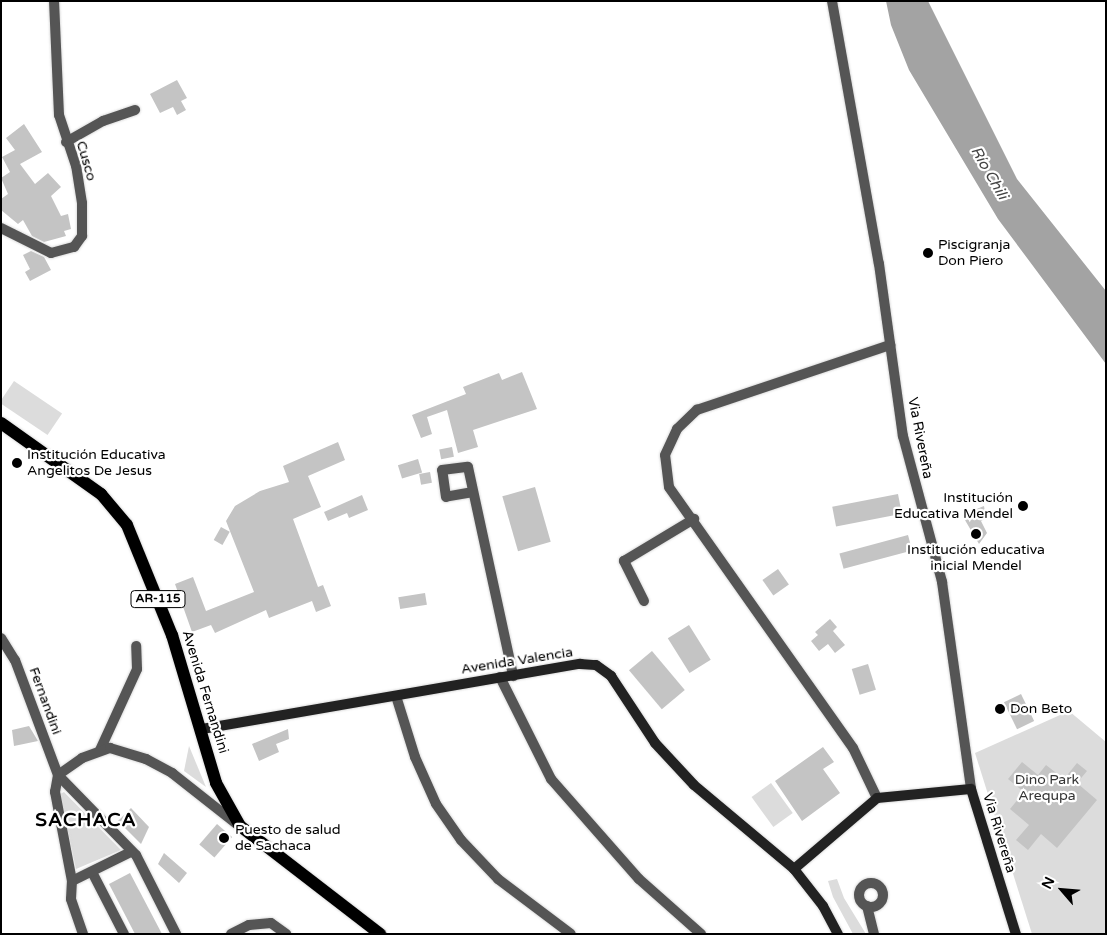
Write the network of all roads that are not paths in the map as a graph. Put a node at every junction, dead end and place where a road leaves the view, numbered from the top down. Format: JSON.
{"nodes":[{"id":1,"x":54,"y":1,"type":"edge"},
{"id":2,"x":832,"y":1,"type":"edge"},
{"id":3,"x":135,"y":110,"type":"dead end"},
{"id":4,"x":66,"y":142,"type":"junction"},
{"id":5,"x":1,"y":228,"type":"edge"},
{"id":6,"x":890,"y":345,"type":"junction"},
{"id":7,"x":1,"y":423,"type":"edge"},
{"id":8,"x":474,"y":492,"type":"dead end"},
{"id":9,"x":694,"y":519,"type":"junction"},
{"id":10,"x":644,"y":602,"type":"dead end"},
{"id":11,"x":1,"y":638,"type":"edge"},
{"id":12,"x":136,"y":646,"type":"dead end"},
{"id":13,"x":513,"y":676,"type":"junction"},
{"id":14,"x":500,"y":677,"type":"junction"},
{"id":15,"x":396,"y":696,"type":"junction"},
{"id":16,"x":202,"y":729,"type":"junction"},
{"id":17,"x":100,"y":750,"type":"junction"},
{"id":18,"x":58,"y":775,"type":"junction"},
{"id":19,"x":971,"y":790,"type":"junction"},
{"id":20,"x":877,"y":798,"type":"junction"},
{"id":21,"x":240,"y":826,"type":"junction"},
{"id":22,"x":131,"y":852,"type":"junction"},
{"id":23,"x":794,"y":869,"type":"junction"},
{"id":24,"x":92,"y":872,"type":"junction"},
{"id":25,"x":72,"y":881,"type":"junction"},
{"id":26,"x":867,"y":906,"type":"dead end"},
{"id":27,"x":83,"y":934,"type":"edge"},
{"id":28,"x":124,"y":934,"type":"edge"},
{"id":29,"x":176,"y":934,"type":"edge"},
{"id":30,"x":231,"y":934,"type":"edge"},
{"id":31,"x":286,"y":934,"type":"edge"},
{"id":32,"x":380,"y":934,"type":"edge"},
{"id":33,"x":571,"y":934,"type":"edge"},
{"id":34,"x":701,"y":934,"type":"edge"},
{"id":35,"x":838,"y":934,"type":"edge"},
{"id":36,"x":874,"y":934,"type":"edge"},
{"id":37,"x":1016,"y":934,"type":"edge"}],
"edges":[{"from":1,"to":4,"type":"street","name":"Cusco"},
{"from":2,"to":6,"type":"street","name":"Via Rivereña"},
{"from":3,"to":4,"type":"street"},
{"from":4,"to":5,"type":"street","name":"Cusco"},
{"from":6,"to":9,"type":"street"},
{"from":6,"to":19,"type":"street","name":"Via Rivereña"},
{"from":7,"to":16,"type":"main road","name":"Avenida Fernandini","number":"AR-115"},
{"from":8,"to":13,"type":"street"},
{"from":9,"to":10,"type":"street"},
{"from":9,"to":20,"type":"street"},
{"from":11,"to":18,"type":"street","name":"Fernandini"},
{"from":12,"to":17,"type":"street"},
{"from":13,"to":14,"type":"street","name":"Avenida Valencia"},
{"from":13,"to":23,"type":"street","name":"Avenida Valencia"},
{"from":14,"to":15,"type":"street","name":"Avenida Valencia"},
{"from":14,"to":34,"type":"street"},
{"from":15,"to":16,"type":"street","name":"Avenida Valencia"},
{"from":15,"to":33,"type":"street"},
{"from":16,"to":21,"type":"main road","name":"Avenida Fernandini","number":"AR-115"},
{"from":17,"to":18,"type":"street"},
{"from":17,"to":21,"type":"street"},
{"from":18,"to":22,"type":"street"},
{"from":18,"to":25,"type":"street"},
{"from":19,"to":20,"type":"street"},
{"from":19,"to":37,"type":"street","name":"Via Rivereña"},
{"from":20,"to":23,"type":"street"},
{"from":21,"to":32,"type":"main road","name":"Avenida Fernandini","number":"AR-115"},
{"from":22,"to":24,"type":"street"},
{"from":22,"to":29,"type":"street"},
{"from":23,"to":35,"type":"street","name":"Avenida Valencia"},
{"from":24,"to":25,"type":"street"},
{"from":24,"to":28,"type":"street"},
{"from":25,"to":27,"type":"street"},
{"from":26,"to":36,"type":"street"},
{"from":30,"to":31,"type":"street"}]}
